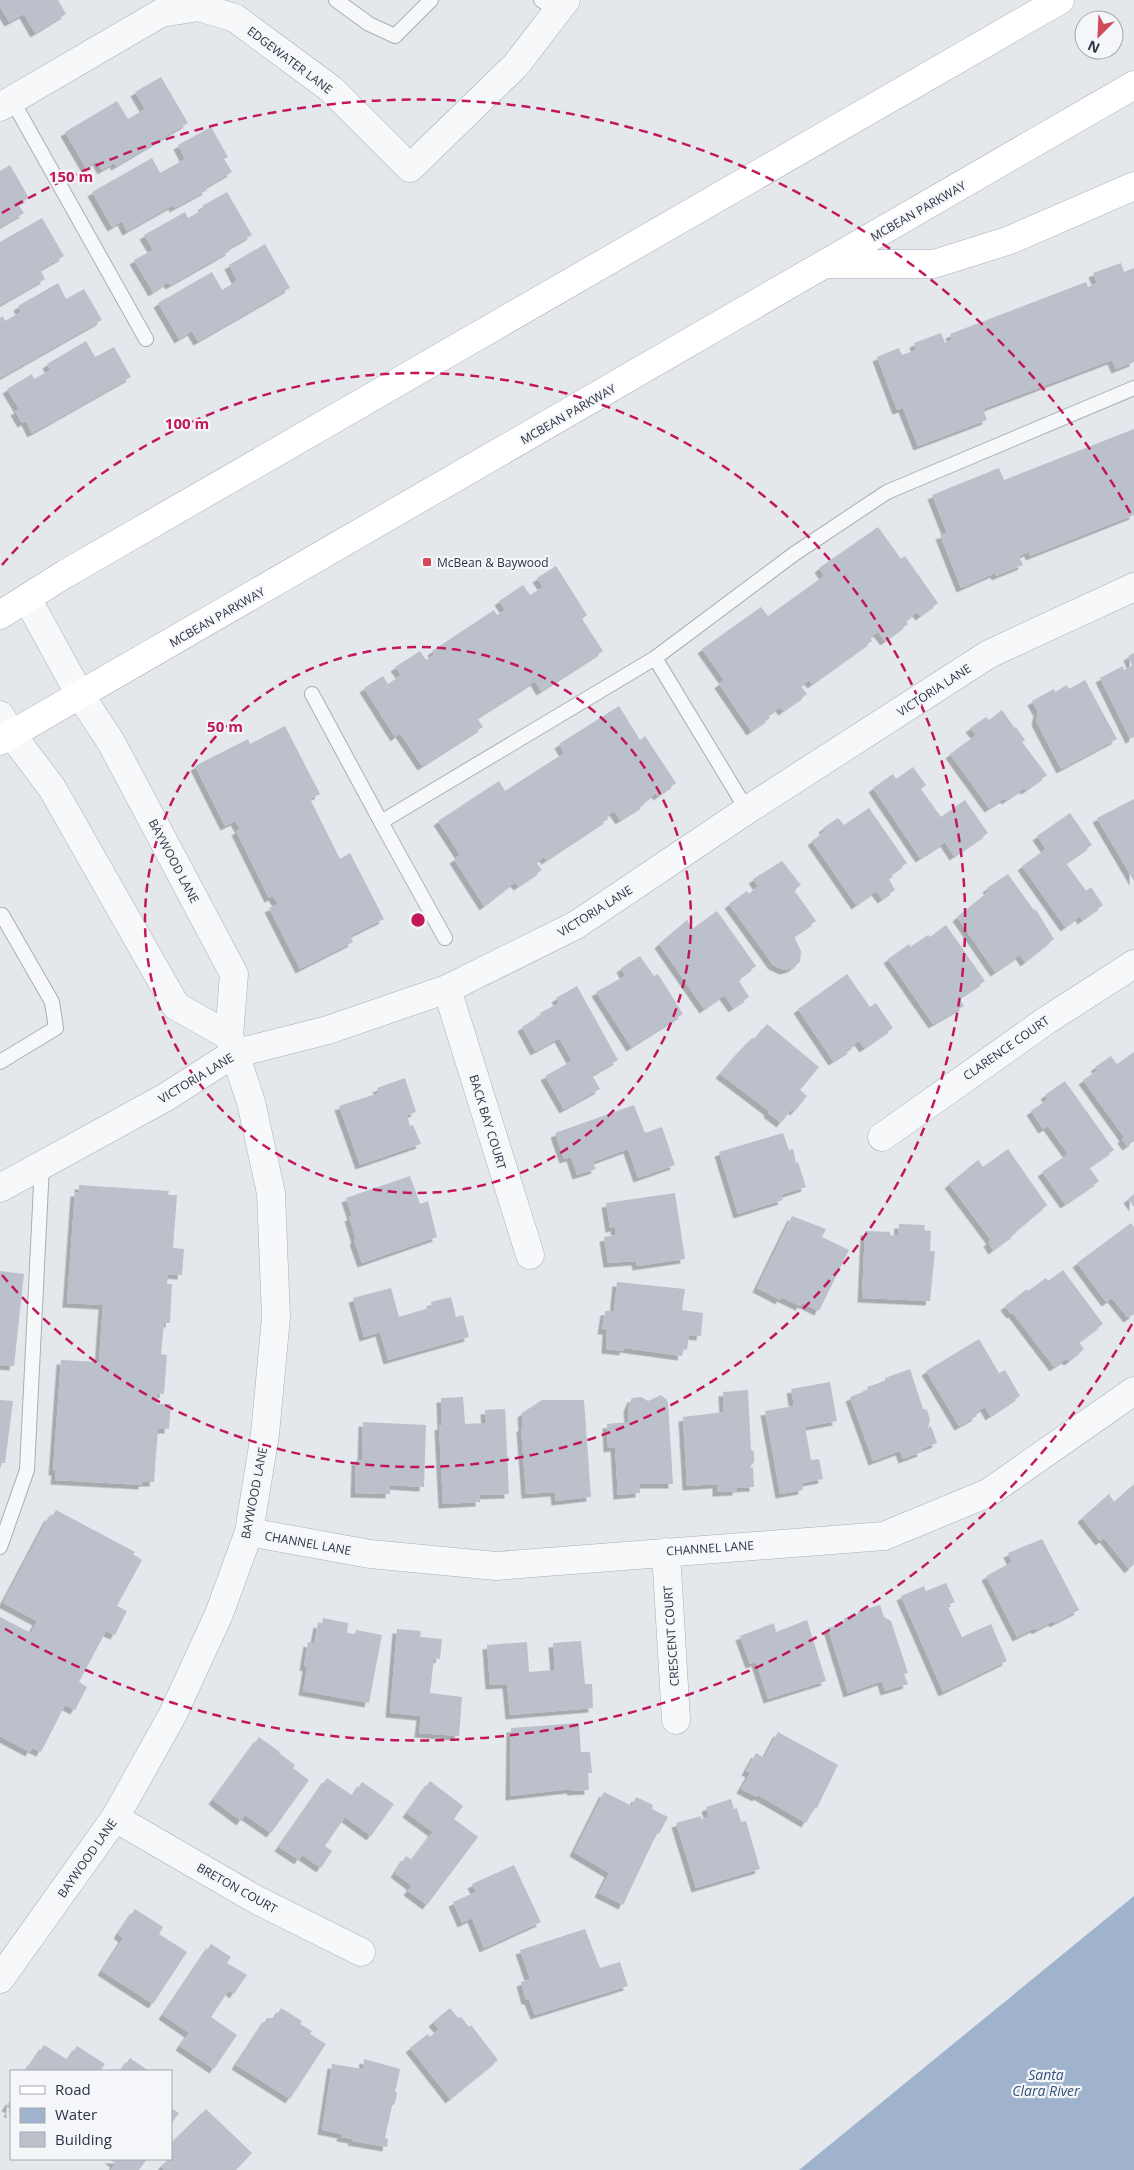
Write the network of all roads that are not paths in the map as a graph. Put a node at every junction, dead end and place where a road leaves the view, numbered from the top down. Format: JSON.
{"nodes":[{"id":1,"x":336,"y":0,"type":"edge"},
{"id":2,"x":431,"y":0,"type":"edge"},
{"id":3,"x":1060,"y":0,"type":"edge"},
{"id":4,"x":555,"y":4,"type":"edge"},
{"id":5,"x":1134,"y":85,"type":"edge"},
{"id":6,"x":6,"y":104,"type":"edge"},
{"id":7,"x":1134,"y":186,"type":"edge"},
{"id":8,"x":826,"y":264,"type":"junction"},
{"id":9,"x":146,"y":339,"type":"dead end"},
{"id":10,"x":1134,"y":388,"type":"edge"},
{"id":11,"x":1134,"y":587,"type":"edge"},
{"id":12,"x":28,"y":600,"type":"junction"},
{"id":13,"x":0,"y":615,"type":"edge"},
{"id":14,"x":655,"y":658,"type":"junction"},
{"id":15,"x":312,"y":694,"type":"dead end"},
{"id":16,"x":80,"y":695,"type":"junction"},
{"id":17,"x":4,"y":730,"type":"edge"},
{"id":18,"x":747,"y":810,"type":"junction"},
{"id":19,"x":381,"y":822,"type":"junction"},
{"id":20,"x":2,"y":916,"type":"dead end"},
{"id":21,"x":445,"y":938,"type":"dead end"},
{"id":22,"x":1134,"y":964,"type":"edge"},
{"id":23,"x":447,"y":989,"type":"junction"},
{"id":24,"x":231,"y":1045,"type":"junction"},
{"id":25,"x":0,"y":1062,"type":"edge"},
{"id":26,"x":882,"y":1137,"type":"dead end"},
{"id":27,"x":42,"y":1165,"type":"junction"},
{"id":28,"x":0,"y":1188,"type":"edge"},
{"id":29,"x":530,"y":1255,"type":"dead end"},
{"id":30,"x":1134,"y":1391,"type":"edge"},
{"id":31,"x":249,"y":1532,"type":"junction"},
{"id":32,"x":0,"y":1547,"type":"edge"},
{"id":33,"x":666,"y":1552,"type":"junction"},
{"id":34,"x":676,"y":1720,"type":"dead end"},
{"id":35,"x":115,"y":1818,"type":"junction"},
{"id":36,"x":361,"y":1952,"type":"dead end"},
{"id":37,"x":0,"y":1979,"type":"edge"}],
"edges":[{"from":1,"to":2,"type":"lane"},
{"from":3,"to":12,"type":"main road"},
{"from":4,"to":6,"type":"street","name":"EDGEWATER LANE"},
{"from":5,"to":8,"type":"main road","name":"MCBEAN PARKWAY"},
{"from":6,"to":9,"type":"lane"},
{"from":7,"to":8,"type":"main road"},
{"from":8,"to":16,"type":"main road","name":"MCBEAN PARKWAY"},
{"from":10,"to":14,"type":"lane"},
{"from":11,"to":18,"type":"street","name":"VICTORIA LANE"},
{"from":12,"to":13,"type":"main road"},
{"from":12,"to":16,"type":"street","name":"BAYWOOD LANE"},
{"from":14,"to":18,"type":"lane"},
{"from":14,"to":19,"type":"lane"},
{"from":15,"to":19,"type":"lane"},
{"from":16,"to":17,"type":"main road","name":"MCBEAN PARKWAY"},
{"from":16,"to":24,"type":"street","name":"BAYWOOD LANE"},
{"from":17,"to":24,"type":"street"},
{"from":18,"to":23,"type":"street","name":"VICTORIA LANE"},
{"from":19,"to":21,"type":"lane"},
{"from":20,"to":25,"type":"lane"},
{"from":22,"to":26,"type":"street","name":"CLARENCE COURT"},
{"from":23,"to":24,"type":"street","name":"VICTORIA LANE"},
{"from":23,"to":29,"type":"street","name":"BACK BAY COURT"},
{"from":24,"to":27,"type":"street","name":"VICTORIA LANE"},
{"from":24,"to":31,"type":"street","name":"BAYWOOD LANE"},
{"from":27,"to":28,"type":"street","name":"VICTORIA LANE"},
{"from":27,"to":32,"type":"lane"},
{"from":30,"to":33,"type":"street","name":"CHANNEL LANE"},
{"from":31,"to":33,"type":"street","name":"CHANNEL LANE"},
{"from":31,"to":35,"type":"street","name":"BAYWOOD LANE"},
{"from":33,"to":34,"type":"street","name":"CRESCENT COURT"},
{"from":35,"to":36,"type":"street","name":"BRETON COURT"},
{"from":35,"to":37,"type":"street","name":"BAYWOOD LANE"}]}
